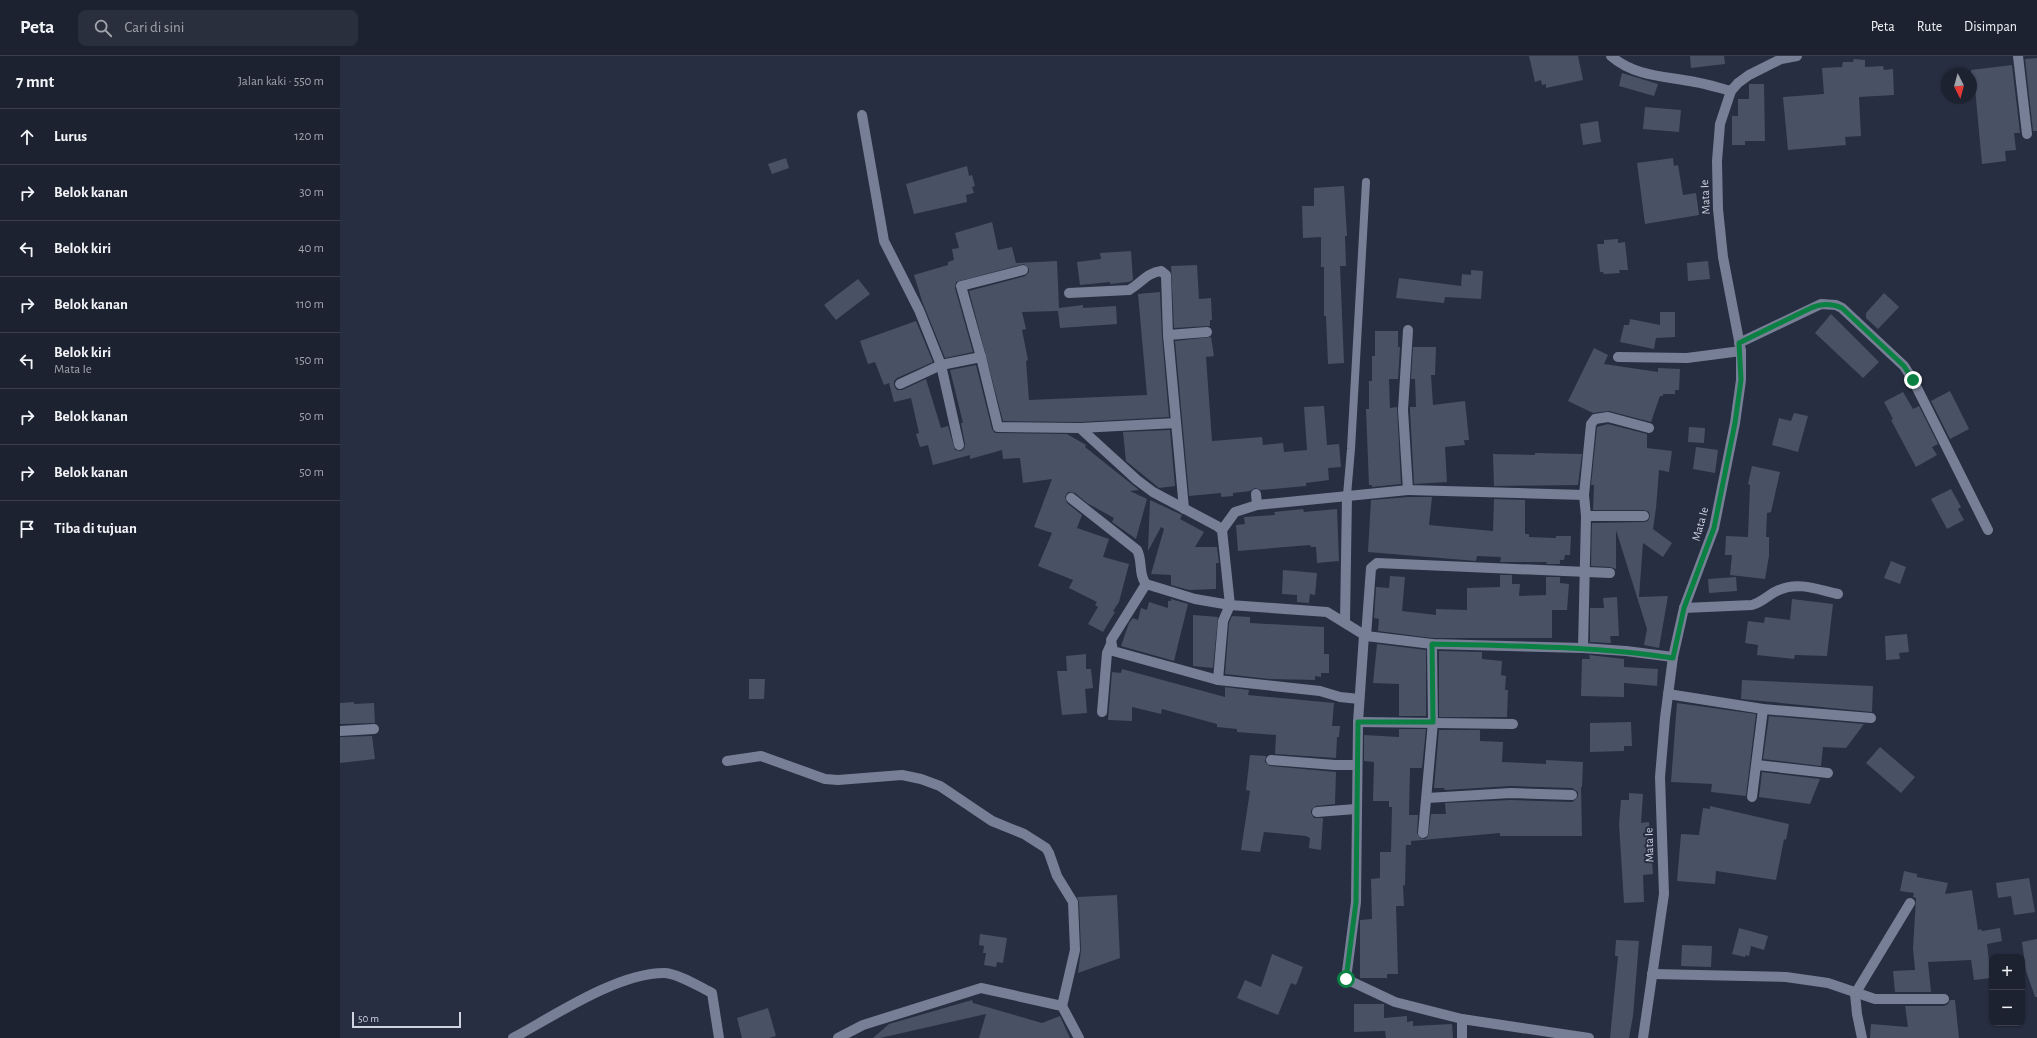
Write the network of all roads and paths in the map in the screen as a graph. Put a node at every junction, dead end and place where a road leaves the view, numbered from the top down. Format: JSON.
{"nodes":[{"id":1,"x":1611,"y":56,"type":"edge"},
{"id":2,"x":1797,"y":56,"type":"edge"},
{"id":3,"x":2018,"y":56,"type":"edge"},
{"id":4,"x":1731,"y":91,"type":"junction"},
{"id":5,"x":862,"y":115,"type":"dead end"},
{"id":6,"x":2027,"y":134,"type":"dead end"},
{"id":7,"x":1366,"y":182,"type":"dead end"},
{"id":8,"x":1024,"y":270,"type":"dead end"},
{"id":9,"x":1069,"y":292,"type":"dead end"},
{"id":10,"x":1408,"y":330,"type":"dead end"},
{"id":11,"x":1206,"y":332,"type":"dead end"},
{"id":12,"x":1168,"y":335,"type":"junction"},
{"id":13,"x":1740,"y":347,"type":"junction"},
{"id":14,"x":981,"y":357,"type":"junction"},
{"id":15,"x":1618,"y":357,"type":"dead end"},
{"id":16,"x":941,"y":365,"type":"junction"},
{"id":17,"x":900,"y":384,"type":"dead end"},
{"id":18,"x":1176,"y":423,"type":"junction"},
{"id":19,"x":1080,"y":428,"type":"junction"},
{"id":20,"x":1649,"y":428,"type":"dead end"},
{"id":21,"x":959,"y":445,"type":"dead end"},
{"id":22,"x":1408,"y":490,"type":"junction"},
{"id":23,"x":1256,"y":494,"type":"dead end"},
{"id":24,"x":1351,"y":495,"type":"junction"},
{"id":25,"x":1584,"y":495,"type":"junction"},
{"id":26,"x":1071,"y":498,"type":"dead end"},
{"id":27,"x":1257,"y":505,"type":"junction"},
{"id":28,"x":1184,"y":509,"type":"junction"},
{"id":29,"x":1586,"y":516,"type":"junction"},
{"id":30,"x":1644,"y":516,"type":"dead end"},
{"id":31,"x":1222,"y":530,"type":"junction"},
{"id":32,"x":1988,"y":530,"type":"dead end"},
{"id":33,"x":1585,"y":571,"type":"junction"},
{"id":34,"x":1610,"y":573,"type":"dead end"},
{"id":35,"x":1146,"y":584,"type":"junction"},
{"id":36,"x":1838,"y":594,"type":"dead end"},
{"id":37,"x":1230,"y":605,"type":"junction"},
{"id":38,"x":1684,"y":608,"type":"junction"},
{"id":39,"x":1349,"y":625,"type":"junction"},
{"id":40,"x":1364,"y":635,"type":"junction"},
{"id":41,"x":1111,"y":644,"type":"junction"},
{"id":42,"x":1432,"y":644,"type":"junction"},
{"id":43,"x":1583,"y":648,"type":"junction"},
{"id":44,"x":1673,"y":658,"type":"junction"},
{"id":45,"x":1218,"y":680,"type":"junction"},
{"id":46,"x":1668,"y":694,"type":"junction"},
{"id":47,"x":1357,"y":699,"type":"junction"},
{"id":48,"x":1763,"y":709,"type":"junction"},
{"id":49,"x":1102,"y":712,"type":"dead end"},
{"id":50,"x":1871,"y":718,"type":"dead end"},
{"id":51,"x":1358,"y":722,"type":"junction"},
{"id":52,"x":1433,"y":722,"type":"junction"},
{"id":53,"x":1513,"y":724,"type":"dead end"},
{"id":54,"x":374,"y":730,"type":"dead end"},
{"id":55,"x":340,"y":731,"type":"edge"},
{"id":56,"x":1271,"y":760,"type":"dead end"},
{"id":57,"x":727,"y":761,"type":"dead end"},
{"id":58,"x":1355,"y":765,"type":"junction"},
{"id":59,"x":1757,"y":765,"type":"junction"},
{"id":60,"x":1828,"y":773,"type":"dead end"},
{"id":61,"x":1572,"y":795,"type":"dead end"},
{"id":62,"x":1752,"y":797,"type":"dead end"},
{"id":63,"x":1427,"y":798,"type":"junction"},
{"id":64,"x":1355,"y":809,"type":"junction"},
{"id":65,"x":1317,"y":812,"type":"dead end"},
{"id":66,"x":1423,"y":833,"type":"dead end"},
{"id":67,"x":1910,"y":903,"type":"dead end"},
{"id":68,"x":1652,"y":974,"type":"junction"},
{"id":69,"x":1855,"y":994,"type":"junction"},
{"id":70,"x":1944,"y":999,"type":"dead end"},
{"id":71,"x":1062,"y":1006,"type":"junction"},
{"id":72,"x":1462,"y":1019,"type":"junction"},
{"id":73,"x":514,"y":1038,"type":"edge"},
{"id":74,"x":719,"y":1038,"type":"edge"},
{"id":75,"x":838,"y":1038,"type":"edge"},
{"id":76,"x":1079,"y":1038,"type":"edge"},
{"id":77,"x":1462,"y":1038,"type":"edge"},
{"id":78,"x":1589,"y":1038,"type":"edge"},
{"id":79,"x":1643,"y":1038,"type":"edge"},
{"id":80,"x":1862,"y":1038,"type":"edge"}],
"edges":[{"from":1,"to":4,"type":"street"},
{"from":2,"to":4,"type":"street","name":"Mata Ie"},
{"from":3,"to":6,"type":"street"},
{"from":4,"to":13,"type":"street","name":"Mata Ie"},
{"from":5,"to":16,"type":"street"},
{"from":7,"to":24,"type":"lane"},
{"from":8,"to":14,"type":"street"},
{"from":9,"to":12,"type":"street"},
{"from":10,"to":22,"type":"street"},
{"from":11,"to":12,"type":"street"},
{"from":12,"to":18,"type":"street"},
{"from":13,"to":15,"type":"street"},
{"from":13,"to":32,"type":"street"},
{"from":13,"to":38,"type":"street","name":"Mata Ie"},
{"from":14,"to":16,"type":"street"},
{"from":14,"to":19,"type":"street"},
{"from":16,"to":17,"type":"street"},
{"from":16,"to":21,"type":"street"},
{"from":18,"to":19,"type":"street"},
{"from":18,"to":28,"type":"street"},
{"from":19,"to":28,"type":"street"},
{"from":20,"to":25,"type":"street"},
{"from":22,"to":24,"type":"street"},
{"from":22,"to":25,"type":"street"},
{"from":23,"to":27,"type":"street"},
{"from":24,"to":27,"type":"street"},
{"from":24,"to":39,"type":"street"},
{"from":25,"to":29,"type":"street"},
{"from":26,"to":35,"type":"street"},
{"from":27,"to":31,"type":"street"},
{"from":28,"to":31,"type":"street"},
{"from":29,"to":30,"type":"street"},
{"from":29,"to":33,"type":"street"},
{"from":31,"to":37,"type":"street"},
{"from":33,"to":34,"type":"street"},
{"from":33,"to":40,"type":"street"},
{"from":33,"to":43,"type":"street"},
{"from":35,"to":37,"type":"street"},
{"from":35,"to":41,"type":"street"},
{"from":36,"to":38,"type":"street"},
{"from":37,"to":39,"type":"street"},
{"from":37,"to":45,"type":"street"},
{"from":38,"to":44,"type":"street","name":"Mata Ie"},
{"from":39,"to":40,"type":"street"},
{"from":40,"to":42,"type":"street"},
{"from":40,"to":47,"type":"street"},
{"from":41,"to":45,"type":"street"},
{"from":41,"to":49,"type":"street"},
{"from":42,"to":43,"type":"street"},
{"from":42,"to":52,"type":"street"},
{"from":43,"to":44,"type":"street"},
{"from":44,"to":46,"type":"street","name":"Mata Ie"},
{"from":45,"to":47,"type":"street"},
{"from":46,"to":48,"type":"street"},
{"from":46,"to":68,"type":"street","name":"Mata Ie"},
{"from":47,"to":51,"type":"street"},
{"from":48,"to":50,"type":"street"},
{"from":48,"to":59,"type":"street"},
{"from":51,"to":52,"type":"street"},
{"from":51,"to":58,"type":"street"},
{"from":52,"to":53,"type":"street"},
{"from":52,"to":63,"type":"street"},
{"from":54,"to":55,"type":"street"},
{"from":56,"to":58,"type":"street"},
{"from":57,"to":71,"type":"street"},
{"from":58,"to":64,"type":"street"},
{"from":59,"to":60,"type":"street"},
{"from":59,"to":62,"type":"street"},
{"from":61,"to":63,"type":"street"},
{"from":63,"to":66,"type":"street"},
{"from":64,"to":65,"type":"street"},
{"from":64,"to":72,"type":"street"},
{"from":67,"to":69,"type":"street"},
{"from":68,"to":69,"type":"street"},
{"from":68,"to":79,"type":"street","name":"Mata Ie"},
{"from":69,"to":70,"type":"street"},
{"from":69,"to":80,"type":"street"},
{"from":71,"to":75,"type":"street"},
{"from":71,"to":76,"type":"street"},
{"from":72,"to":77,"type":"street"},
{"from":72,"to":78,"type":"street"},
{"from":73,"to":74,"type":"street"}]}
